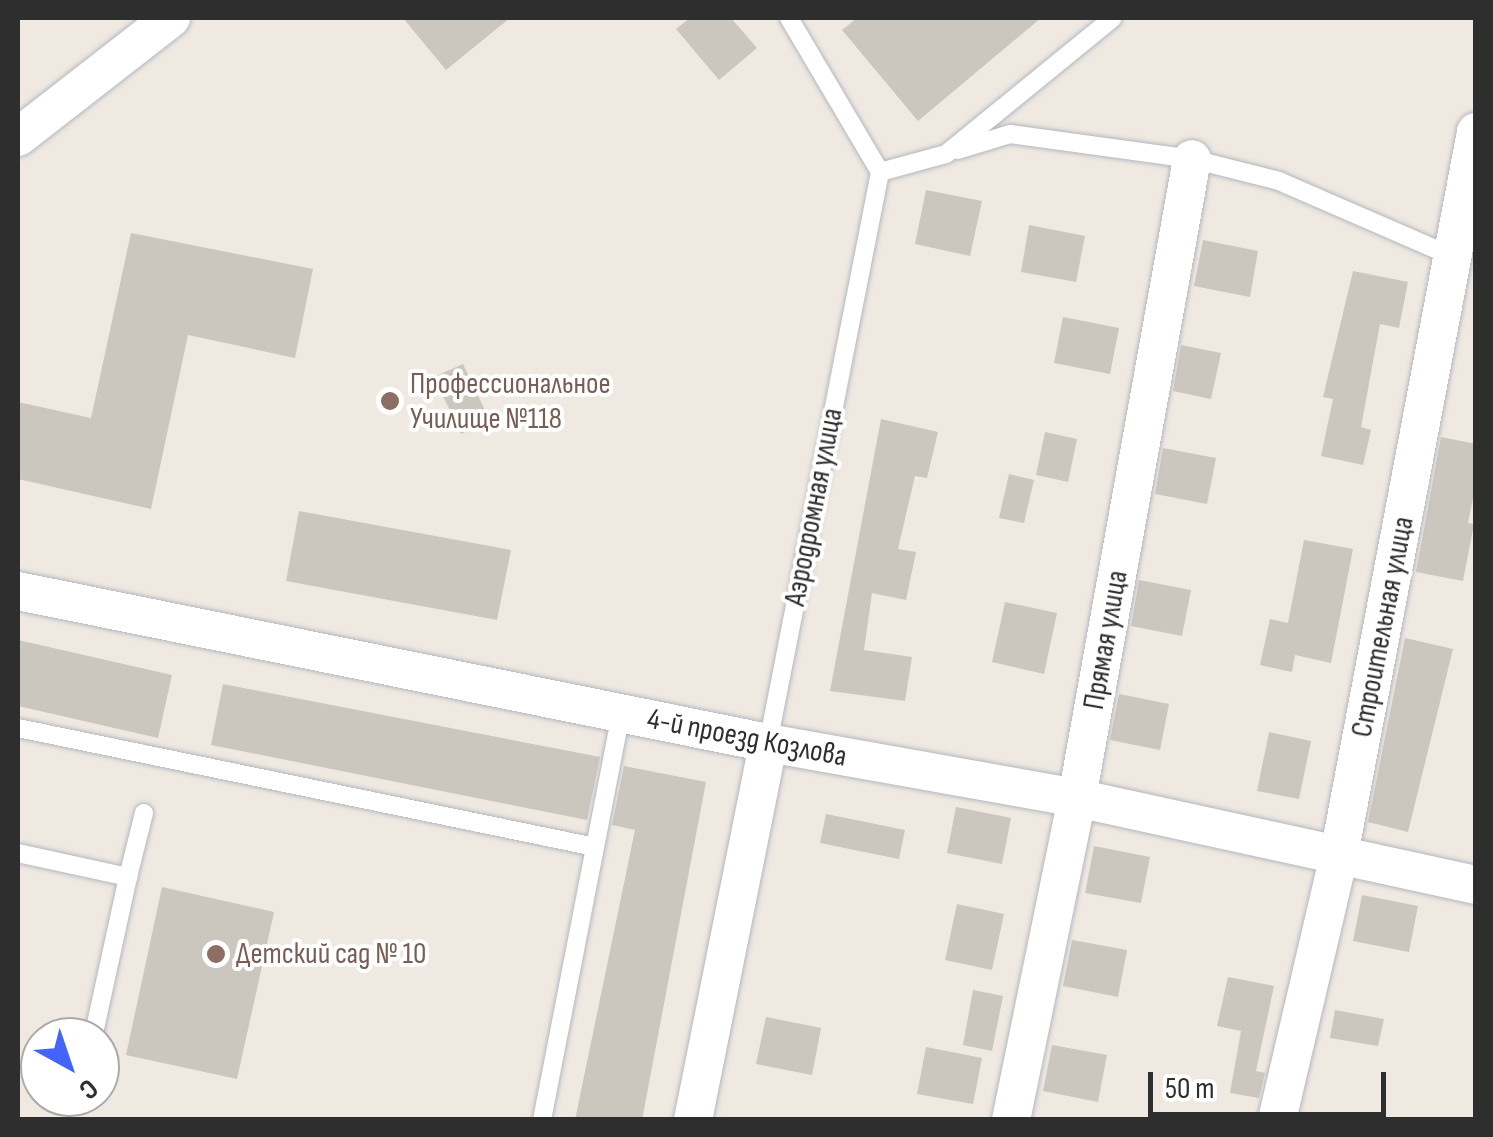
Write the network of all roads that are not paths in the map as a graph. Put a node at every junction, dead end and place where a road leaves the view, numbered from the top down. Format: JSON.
{"nodes":[{"id":1,"x":171,"y":18,"type":"edge"},
{"id":2,"x":789,"y":18,"type":"edge"},
{"id":3,"x":1112,"y":18,"type":"edge"},
{"id":4,"x":1476,"y":132,"type":"edge"},
{"id":5,"x":18,"y":137,"type":"edge"},
{"id":6,"x":946,"y":154,"type":"junction"},
{"id":7,"x":1192,"y":160,"type":"junction"},
{"id":8,"x":880,"y":172,"type":"junction"},
{"id":9,"x":1454,"y":257,"type":"junction"},
{"id":10,"x":18,"y":591,"type":"edge"},
{"id":11,"x":621,"y":714,"type":"junction"},
{"id":12,"x":18,"y":728,"type":"edge"},
{"id":13,"x":768,"y":743,"type":"junction"},
{"id":14,"x":1077,"y":798,"type":"junction"},
{"id":15,"x":144,"y":814,"type":"dead end"},
{"id":16,"x":595,"y":847,"type":"junction"},
{"id":17,"x":18,"y":853,"type":"edge"},
{"id":18,"x":1339,"y":855,"type":"junction"},
{"id":19,"x":128,"y":877,"type":"junction"},
{"id":20,"x":1476,"y":885,"type":"edge"},
{"id":21,"x":97,"y":1017,"type":"edge"},
{"id":22,"x":542,"y":1120,"type":"edge"},
{"id":23,"x":693,"y":1120,"type":"edge"},
{"id":24,"x":1011,"y":1120,"type":"edge"},
{"id":25,"x":1277,"y":1120,"type":"edge"}],
"edges":[{"from":1,"to":5,"type":"street"},
{"from":2,"to":8,"type":"lane"},
{"from":3,"to":6,"type":"lane"},
{"from":4,"to":9,"type":"street","name":"Строительная улица"},
{"from":6,"to":7,"type":"lane"},
{"from":6,"to":8,"type":"lane"},
{"from":7,"to":9,"type":"lane"},
{"from":7,"to":14,"type":"street","name":"Прямая улица"},
{"from":8,"to":13,"type":"lane","name":"Аэродромная улица"},
{"from":9,"to":18,"type":"street","name":"Строительная улица"},
{"from":10,"to":11,"type":"street","name":"4-й проезд Козлова"},
{"from":11,"to":13,"type":"street","name":"4-й проезд Козлова"},
{"from":11,"to":16,"type":"lane"},
{"from":12,"to":16,"type":"lane"},
{"from":13,"to":14,"type":"street","name":"4-й проезд Козлова"},
{"from":13,"to":23,"type":"street","name":"Аэродромная улица"},
{"from":14,"to":18,"type":"street","name":"4-й проезд Козлова"},
{"from":14,"to":24,"type":"street","name":"Прямая улица"},
{"from":15,"to":19,"type":"lane"},
{"from":16,"to":22,"type":"lane"},
{"from":17,"to":19,"type":"lane"},
{"from":18,"to":20,"type":"street","name":"4-й проезд Козлова"},
{"from":18,"to":25,"type":"street","name":"Строительная улица"},
{"from":19,"to":21,"type":"lane"}]}
